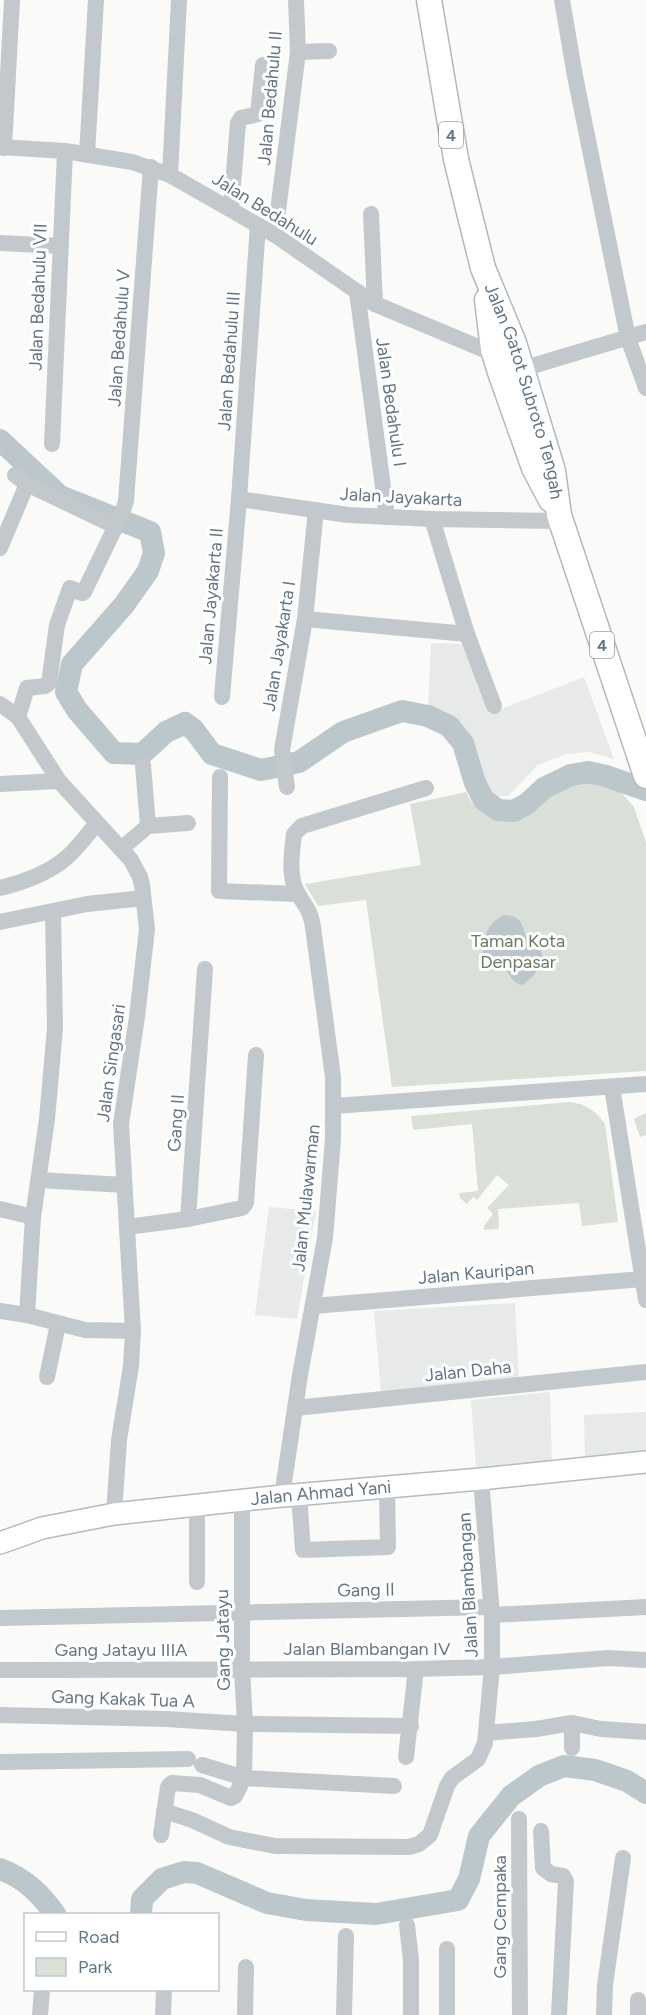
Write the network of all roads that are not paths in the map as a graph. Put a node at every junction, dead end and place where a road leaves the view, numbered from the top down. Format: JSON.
{"nodes":[{"id":1,"x":12,"y":0,"type":"edge"},
{"id":2,"x":96,"y":0,"type":"edge"},
{"id":3,"x":179,"y":0,"type":"edge"},
{"id":4,"x":296,"y":0,"type":"edge"},
{"id":5,"x":429,"y":0,"type":"edge"},
{"id":6,"x":562,"y":0,"type":"edge"},
{"id":7,"x":329,"y":51,"type":"dead end"},
{"id":8,"x":298,"y":52,"type":"junction"},
{"id":9,"x":263,"y":65,"type":"dead end"},
{"id":10,"x":2,"y":147,"type":"edge"},
{"id":11,"x":65,"y":151,"type":"junction"},
{"id":12,"x":87,"y":155,"type":"junction"},
{"id":13,"x":151,"y":167,"type":"junction"},
{"id":14,"x":170,"y":175,"type":"junction"},
{"id":15,"x":231,"y":209,"type":"junction"},
{"id":16,"x":371,"y":214,"type":"dead end"},
{"id":17,"x":258,"y":225,"type":"junction"},
{"id":18,"x":275,"y":235,"type":"junction"},
{"id":19,"x":0,"y":243,"type":"edge"},
{"id":20,"x":60,"y":246,"type":"junction"},
{"id":21,"x":483,"y":268,"type":"junction"},
{"id":22,"x":357,"y":292,"type":"junction"},
{"id":23,"x":375,"y":304,"type":"junction"},
{"id":24,"x":646,"y":332,"type":"edge"},
{"id":25,"x":628,"y":338,"type":"junction"},
{"id":26,"x":493,"y":350,"type":"junction"},
{"id":27,"x":522,"y":369,"type":"junction"},
{"id":28,"x":646,"y":388,"type":"edge"},
{"id":29,"x":52,"y":444,"type":"dead end"},
{"id":30,"x":239,"y":499,"type":"junction"},
{"id":31,"x":316,"y":510,"type":"junction"},
{"id":32,"x":387,"y":517,"type":"junction"},
{"id":33,"x":560,"y":518,"type":"junction"},
{"id":34,"x":432,"y":519,"type":"junction"},
{"id":35,"x":118,"y":520,"type":"junction"},
{"id":36,"x":0,"y":548,"type":"edge"},
{"id":37,"x":305,"y":619,"type":"junction"},
{"id":38,"x":467,"y":634,"type":"junction"},
{"id":39,"x":222,"y":698,"type":"dead end"},
{"id":40,"x":0,"y":704,"type":"edge"},
{"id":41,"x":494,"y":706,"type":"dead end"},
{"id":42,"x":18,"y":717,"type":"junction"},
{"id":43,"x":142,"y":765,"type":"dead end"},
{"id":44,"x":646,"y":776,"type":"edge"},
{"id":45,"x":220,"y":777,"type":"dead end"},
{"id":46,"x":285,"y":781,"type":"dead end"},
{"id":47,"x":59,"y":782,"type":"junction"},
{"id":48,"x":0,"y":784,"type":"edge"},
{"id":49,"x":426,"y":788,"type":"dead end"},
{"id":50,"x":97,"y":823,"type":"junction"},
{"id":51,"x":188,"y":823,"type":"dead end"},
{"id":52,"x":148,"y":826,"type":"junction"},
{"id":53,"x":121,"y":849,"type":"junction"},
{"id":54,"x":0,"y":888,"type":"edge"},
{"id":55,"x":298,"y":894,"type":"junction"},
{"id":56,"x":143,"y":898,"type":"junction"},
{"id":57,"x":53,"y":912,"type":"junction"},
{"id":58,"x":0,"y":922,"type":"edge"},
{"id":59,"x":206,"y":969,"type":"dead end"},
{"id":60,"x":256,"y":1055,"type":"dead end"},
{"id":61,"x":646,"y":1084,"type":"edge"},
{"id":62,"x":612,"y":1087,"type":"junction"},
{"id":63,"x":334,"y":1106,"type":"junction"},
{"id":64,"x":39,"y":1180,"type":"junction"},
{"id":65,"x":124,"y":1185,"type":"junction"},
{"id":66,"x":0,"y":1209,"type":"edge"},
{"id":67,"x":33,"y":1217,"type":"junction"},
{"id":68,"x":188,"y":1219,"type":"junction"},
{"id":69,"x":127,"y":1227,"type":"junction"},
{"id":70,"x":643,"y":1279,"type":"junction"},
{"id":71,"x":646,"y":1300,"type":"edge"},
{"id":72,"x":313,"y":1306,"type":"junction"},
{"id":73,"x":0,"y":1311,"type":"edge"},
{"id":74,"x":27,"y":1315,"type":"junction"},
{"id":75,"x":58,"y":1323,"type":"junction"},
{"id":76,"x":133,"y":1331,"type":"junction"},
{"id":77,"x":646,"y":1372,"type":"edge"},
{"id":78,"x":47,"y":1377,"type":"dead end"},
{"id":79,"x":295,"y":1408,"type":"junction"},
{"id":80,"x":646,"y":1462,"type":"edge"},
{"id":81,"x":481,"y":1479,"type":"junction"},
{"id":82,"x":387,"y":1487,"type":"junction"},
{"id":83,"x":291,"y":1495,"type":"junction"},
{"id":84,"x":242,"y":1501,"type":"junction"},
{"id":85,"x":197,"y":1506,"type":"junction"},
{"id":86,"x":114,"y":1514,"type":"junction"},
{"id":87,"x":0,"y":1543,"type":"edge"},
{"id":88,"x":197,"y":1582,"type":"dead end"},
{"id":89,"x":646,"y":1607,"type":"edge"},
{"id":90,"x":491,"y":1611,"type":"junction"},
{"id":91,"x":242,"y":1612,"type":"junction"},
{"id":92,"x":0,"y":1618,"type":"edge"},
{"id":93,"x":646,"y":1660,"type":"edge"},
{"id":94,"x":492,"y":1667,"type":"junction"},
{"id":95,"x":242,"y":1669,"type":"junction"},
{"id":96,"x":416,"y":1669,"type":"junction"},
{"id":97,"x":0,"y":1670,"type":"edge"},
{"id":98,"x":0,"y":1715,"type":"edge"},
{"id":99,"x":572,"y":1723,"type":"junction"},
{"id":100,"x":245,"y":1724,"type":"junction"},
{"id":101,"x":411,"y":1726,"type":"junction"},
{"id":102,"x":646,"y":1732,"type":"edge"},
{"id":103,"x":486,"y":1733,"type":"junction"},
{"id":104,"x":572,"y":1748,"type":"dead end"},
{"id":105,"x":406,"y":1757,"type":"dead end"},
{"id":106,"x":0,"y":1762,"type":"edge"},
{"id":107,"x":244,"y":1778,"type":"junction"},
{"id":108,"x":394,"y":1786,"type":"dead end"},
{"id":109,"x":164,"y":1811,"type":"junction"},
{"id":110,"x":519,"y":1820,"type":"dead end"},
{"id":111,"x":541,"y":1831,"type":"dead end"},
{"id":112,"x":161,"y":1835,"type":"dead end"},
{"id":113,"x":623,"y":1858,"type":"dead end"},
{"id":114,"x":407,"y":1926,"type":"dead end"},
{"id":115,"x":346,"y":1936,"type":"dead end"},
{"id":116,"x":447,"y":1949,"type":"dead end"},
{"id":117,"x":246,"y":1967,"type":"dead end"},
{"id":118,"x":42,"y":1991,"type":"edge"},
{"id":119,"x":164,"y":1991,"type":"edge"},
{"id":120,"x":40,"y":2015,"type":"edge"},
{"id":121,"x":163,"y":2015,"type":"edge"},
{"id":122,"x":245,"y":2015,"type":"edge"},
{"id":123,"x":344,"y":2015,"type":"edge"},
{"id":124,"x":411,"y":2015,"type":"edge"},
{"id":125,"x":447,"y":2015,"type":"edge"},
{"id":126,"x":520,"y":2015,"type":"edge"},
{"id":127,"x":559,"y":2015,"type":"edge"},
{"id":128,"x":604,"y":2015,"type":"edge"}],
"edges":[{"from":1,"to":10,"type":"street"},
{"from":2,"to":12,"type":"street"},
{"from":3,"to":14,"type":"street"},
{"from":4,"to":8,"type":"street","name":"Jalan Bedahulu II"},
{"from":5,"to":21,"type":"highway","name":"Jalan Gatot Subroto Tengah","number":"4"},
{"from":6,"to":25,"type":"street"},
{"from":7,"to":8,"type":"street"},
{"from":8,"to":18,"type":"street","name":"Jalan Bedahulu II"},
{"from":9,"to":15,"type":"street"},
{"from":10,"to":11,"type":"street","name":"Jalan Bedahulu"},
{"from":11,"to":12,"type":"street","name":"Jalan Bedahulu"},
{"from":11,"to":20,"type":"street","name":"Jalan Bedahulu VII"},
{"from":12,"to":13,"type":"street","name":"Jalan Bedahulu"},
{"from":13,"to":14,"type":"street","name":"Jalan Bedahulu"},
{"from":13,"to":35,"type":"street","name":"Jalan Bedahulu V"},
{"from":14,"to":15,"type":"street","name":"Jalan Bedahulu"},
{"from":15,"to":17,"type":"street","name":"Jalan Bedahulu"},
{"from":16,"to":23,"type":"street"},
{"from":17,"to":18,"type":"street","name":"Jalan Bedahulu"},
{"from":17,"to":30,"type":"street","name":"Jalan Bedahulu III"},
{"from":18,"to":22,"type":"street","name":"Jalan Bedahulu"},
{"from":19,"to":20,"type":"street"},
{"from":20,"to":29,"type":"street","name":"Jalan Bedahulu VII"},
{"from":21,"to":26,"type":"highway","number":"4"},
{"from":21,"to":27,"type":"highway","name":"Jalan Gatot Subroto Tengah","number":"4"},
{"from":22,"to":23,"type":"street","name":"Jalan Bedahulu"},
{"from":22,"to":32,"type":"street","name":"Jalan Bedahulu I"},
{"from":23,"to":26,"type":"street","name":"Jalan Bedahulu"},
{"from":24,"to":25,"type":"street"},
{"from":25,"to":27,"type":"street"},
{"from":25,"to":28,"type":"street"},
{"from":26,"to":33,"type":"highway","number":"4"},
{"from":27,"to":33,"type":"highway","name":"Jalan Gatot Subroto Tengah","number":"4"},
{"from":30,"to":31,"type":"street","name":"Jalan Jayakarta"},
{"from":30,"to":39,"type":"street","name":"Jalan Jayakarta II"},
{"from":31,"to":32,"type":"street","name":"Jalan Jayakarta"},
{"from":31,"to":37,"type":"street","name":"Jalan Jayakarta I"},
{"from":32,"to":34,"type":"street","name":"Jalan Jayakarta"},
{"from":33,"to":34,"type":"street","name":"Jalan Jayakarta"},
{"from":33,"to":44,"type":"highway","name":"Jalan Gatot Subroto Tengah","number":"4"},
{"from":34,"to":38,"type":"street"},
{"from":35,"to":36,"type":"street"},
{"from":35,"to":42,"type":"street","name":"Jalan Bedahulu V"},
{"from":37,"to":38,"type":"street"},
{"from":37,"to":46,"type":"street","name":"Jalan Jayakarta I"},
{"from":38,"to":41,"type":"street"},
{"from":40,"to":42,"type":"street","name":"Jalan Singasari"},
{"from":42,"to":47,"type":"street","name":"Jalan Singasari"},
{"from":43,"to":52,"type":"street"},
{"from":45,"to":55,"type":"street"},
{"from":47,"to":48,"type":"street"},
{"from":47,"to":50,"type":"street","name":"Jalan Singasari"},
{"from":49,"to":55,"type":"street"},
{"from":50,"to":53,"type":"street","name":"Jalan Singasari"},
{"from":50,"to":54,"type":"street"},
{"from":51,"to":52,"type":"street"},
{"from":52,"to":53,"type":"street"},
{"from":53,"to":56,"type":"street","name":"Jalan Singasari"},
{"from":55,"to":63,"type":"street"},
{"from":56,"to":57,"type":"street"},
{"from":56,"to":65,"type":"street","name":"Jalan Singasari"},
{"from":57,"to":58,"type":"street"},
{"from":57,"to":64,"type":"street"},
{"from":59,"to":68,"type":"street","name":"Gang II"},
{"from":60,"to":68,"type":"street"},
{"from":61,"to":62,"type":"street","name":"Jalan Mulawarman"},
{"from":62,"to":63,"type":"street","name":"Jalan Mulawarman"},
{"from":62,"to":70,"type":"street"},
{"from":63,"to":72,"type":"street","name":"Jalan Mulawarman"},
{"from":64,"to":65,"type":"street"},
{"from":64,"to":67,"type":"street"},
{"from":65,"to":69,"type":"street","name":"Jalan Singasari"},
{"from":66,"to":67,"type":"street"},
{"from":67,"to":74,"type":"street"},
{"from":68,"to":69,"type":"street"},
{"from":69,"to":76,"type":"street","name":"Jalan Singasari"},
{"from":70,"to":71,"type":"street"},
{"from":70,"to":72,"type":"street","name":"Jalan Kauripan"},
{"from":72,"to":79,"type":"street","name":"Jalan Mulawarman"},
{"from":73,"to":74,"type":"street"},
{"from":74,"to":75,"type":"street"},
{"from":75,"to":76,"type":"street"},
{"from":75,"to":78,"type":"street"},
{"from":76,"to":86,"type":"street","name":"Jalan Singasari"},
{"from":77,"to":79,"type":"street","name":"Jalan Daha"},
{"from":79,"to":83,"type":"street","name":"Jalan Mulawarman"},
{"from":80,"to":81,"type":"main road","name":"Jalan Ahmad Yani"},
{"from":81,"to":82,"type":"main road","name":"Jalan Ahmad Yani"},
{"from":81,"to":90,"type":"street","name":"Jalan Blambangan"},
{"from":82,"to":83,"type":"main road","name":"Jalan Ahmad Yani"},
{"from":82,"to":83,"type":"street","name":"Jalan Mulawarman"},
{"from":83,"to":84,"type":"main road","name":"Jalan Ahmad Yani"},
{"from":84,"to":85,"type":"main road","name":"Jalan Ahmad Yani"},
{"from":84,"to":91,"type":"street","name":"Gang Jatayu"},
{"from":85,"to":86,"type":"main road","name":"Jalan Ahmad Yani"},
{"from":85,"to":88,"type":"street"},
{"from":86,"to":87,"type":"main road","name":"Jalan Ahmad Yani"},
{"from":89,"to":90,"type":"street","name":"Gang II"},
{"from":90,"to":91,"type":"street","name":"Gang II"},
{"from":90,"to":94,"type":"street","name":"Jalan Blambangan"},
{"from":91,"to":92,"type":"street","name":"Gang II"},
{"from":91,"to":95,"type":"street","name":"Gang Jatayu"},
{"from":93,"to":94,"type":"street","name":"Jalan Blambangan IV"},
{"from":94,"to":96,"type":"street","name":"Jalan Blambangan IV"},
{"from":94,"to":103,"type":"street","name":"Jalan Blambangan"},
{"from":95,"to":96,"type":"street","name":"Jalan Blambangan IV"},
{"from":95,"to":97,"type":"street","name":"Gang Jatayu IIIA"},
{"from":95,"to":100,"type":"street","name":"Gang Jatayu"},
{"from":96,"to":101,"type":"street"},
{"from":98,"to":100,"type":"street","name":"Gang Kakak Tua A"},
{"from":99,"to":102,"type":"street"},
{"from":99,"to":103,"type":"street"},
{"from":99,"to":104,"type":"street"},
{"from":100,"to":101,"type":"street","name":"Gang Kakak Tua A"},
{"from":100,"to":107,"type":"street","name":"Gang Jatayu"},
{"from":101,"to":105,"type":"street"},
{"from":103,"to":109,"type":"street","name":"Jalan Blambangan"},
{"from":106,"to":107,"type":"street"},
{"from":107,"to":108,"type":"street"},
{"from":107,"to":109,"type":"street"},
{"from":109,"to":112,"type":"street"},
{"from":110,"to":126,"type":"street","name":"Gang Cempaka"},
{"from":111,"to":127,"type":"street"},
{"from":113,"to":128,"type":"street"},
{"from":114,"to":124,"type":"street"},
{"from":115,"to":123,"type":"street"},
{"from":116,"to":125,"type":"street"},
{"from":117,"to":122,"type":"street"},
{"from":118,"to":120,"type":"street"},
{"from":119,"to":121,"type":"street"}]}
